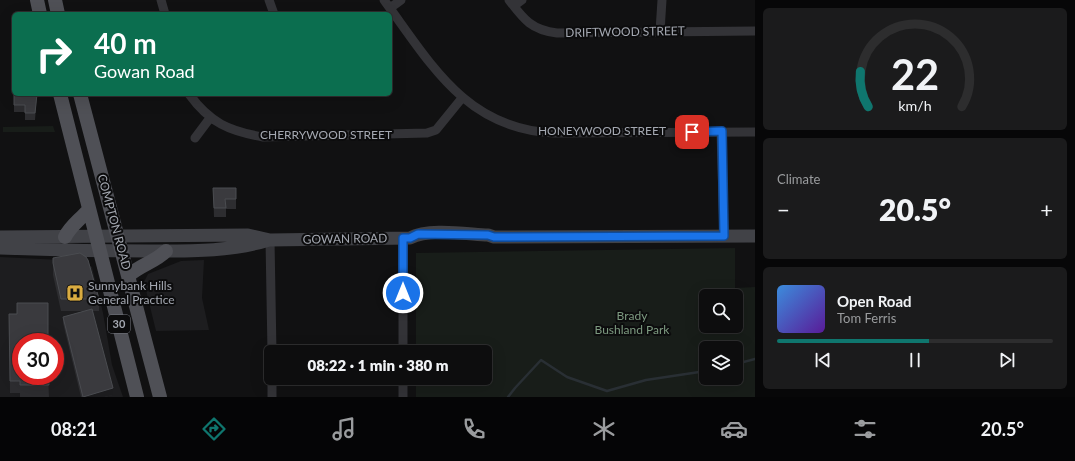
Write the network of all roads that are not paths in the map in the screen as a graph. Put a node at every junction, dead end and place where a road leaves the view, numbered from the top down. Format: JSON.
{"nodes":[{"id":1,"x":37,"y":0,"type":"edge"},
{"id":2,"x":55,"y":0,"type":"edge"},
{"id":3,"x":161,"y":0,"type":"edge"},
{"id":4,"x":269,"y":0,"type":"edge"},
{"id":5,"x":401,"y":0,"type":"edge"},
{"id":6,"x":522,"y":0,"type":"edge"},
{"id":7,"x":662,"y":0,"type":"edge"},
{"id":8,"x":512,"y":3,"type":"edge"},
{"id":9,"x":387,"y":4,"type":"edge"},
{"id":10,"x":40,"y":12,"type":"edge"},
{"id":11,"x":58,"y":12,"type":"edge"},
{"id":12,"x":164,"y":12,"type":"edge"},
{"id":13,"x":273,"y":12,"type":"edge"},
{"id":14,"x":660,"y":31,"type":"junction"},
{"id":15,"x":755,"y":31,"type":"edge"},
{"id":16,"x":61,"y":96,"type":"edge"},
{"id":17,"x":81,"y":96,"type":"edge"},
{"id":18,"x":190,"y":96,"type":"edge"},
{"id":19,"x":462,"y":98,"type":"junction"},
{"id":20,"x":210,"y":118,"type":"junction"},
{"id":21,"x":722,"y":131,"type":"junction"},
{"id":22,"x":755,"y":132,"type":"edge"},
{"id":23,"x":195,"y":138,"type":"dead end"},
{"id":24,"x":89,"y":208,"type":"junction"},
{"id":25,"x":96,"y":236,"type":"junction"},
{"id":26,"x":118,"y":236,"type":"junction"},
{"id":27,"x":724,"y":236,"type":"junction"},
{"id":28,"x":755,"y":236,"type":"edge"},
{"id":29,"x":0,"y":237,"type":"edge"},
{"id":30,"x":65,"y":237,"type":"junction"},
{"id":31,"x":406,"y":238,"type":"junction"},
{"id":32,"x":270,"y":240,"type":"junction"},
{"id":33,"x":0,"y":248,"type":"edge"},
{"id":34,"x":100,"y":251,"type":"junction"},
{"id":35,"x":122,"y":251,"type":"junction"},
{"id":36,"x":166,"y":251,"type":"junction"},
{"id":37,"x":128,"y":276,"type":"junction"},
{"id":38,"x":272,"y":345,"type":"edge"},
{"id":39,"x":403,"y":345,"type":"edge"},
{"id":40,"x":272,"y":385,"type":"edge"},
{"id":41,"x":403,"y":385,"type":"edge"},
{"id":42,"x":137,"y":397,"type":"edge"},
{"id":43,"x":160,"y":397,"type":"edge"},
{"id":44,"x":272,"y":397,"type":"edge"},
{"id":45,"x":403,"y":397,"type":"edge"}],
"edges":[{"from":1,"to":10,"type":"main road"},
{"from":2,"to":11,"type":"main road"},
{"from":3,"to":12,"type":"street"},
{"from":4,"to":13,"type":"street"},
{"from":5,"to":9,"type":"street"},
{"from":6,"to":8,"type":"street"},
{"from":7,"to":14,"type":"street"},
{"from":8,"to":14,"type":"street","name":"DRIFTWOOD STREET"},
{"from":9,"to":19,"type":"street","name":"HONEYWOOD STREET"},
{"from":14,"to":15,"type":"street","name":"DRIFTWOOD STREET"},
{"from":16,"to":24,"type":"main road","name":"COMPTON ROAD","number":"30"},
{"from":17,"to":26,"type":"main road","name":"COMPTON ROAD","number":"30"},
{"from":18,"to":20,"type":"street","name":"CHERRYWOOD STREET"},
{"from":19,"to":20,"type":"street","name":"CHERRYWOOD STREET"},
{"from":19,"to":21,"type":"street","name":"HONEYWOOD STREET"},
{"from":20,"to":23,"type":"street"},
{"from":21,"to":22,"type":"street","name":"HONEYWOOD STREET"},
{"from":21,"to":27,"type":"street"},
{"from":24,"to":25,"type":"main road","name":"COMPTON ROAD","number":"30"},
{"from":24,"to":30,"type":"main road"},
{"from":25,"to":26,"type":"main road","name":"GOWAN ROAD"},
{"from":25,"to":30,"type":"main road","name":"GOWAN ROAD"},
{"from":25,"to":34,"type":"main road","name":"COMPTON ROAD","number":"30"},
{"from":26,"to":32,"type":"main road","name":"GOWAN ROAD"},
{"from":26,"to":35,"type":"main road","name":"COMPTON ROAD","number":"30"},
{"from":27,"to":28,"type":"main road","name":"GOWAN ROAD"},
{"from":27,"to":31,"type":"main road","name":"GOWAN ROAD"},
{"from":29,"to":30,"type":"main road","name":"GOWAN ROAD"},
{"from":31,"to":32,"type":"main road","name":"GOWAN ROAD"},
{"from":31,"to":39,"type":"street"},
{"from":32,"to":36,"type":"main road","name":"GOWAN ROAD"},
{"from":32,"to":38,"type":"street"},
{"from":33,"to":34,"type":"main road","name":"GOWAN ROAD"},
{"from":34,"to":35,"type":"main road","name":"GOWAN ROAD"},
{"from":34,"to":42,"type":"main road","name":"COMPTON ROAD","number":"30"},
{"from":35,"to":36,"type":"main road","name":"GOWAN ROAD"},
{"from":35,"to":37,"type":"main road","name":"COMPTON ROAD","number":"30"},
{"from":36,"to":37,"type":"main road"},
{"from":37,"to":43,"type":"main road","name":"COMPTON ROAD","number":"30"},
{"from":40,"to":44,"type":"street"},
{"from":41,"to":45,"type":"street"}]}
